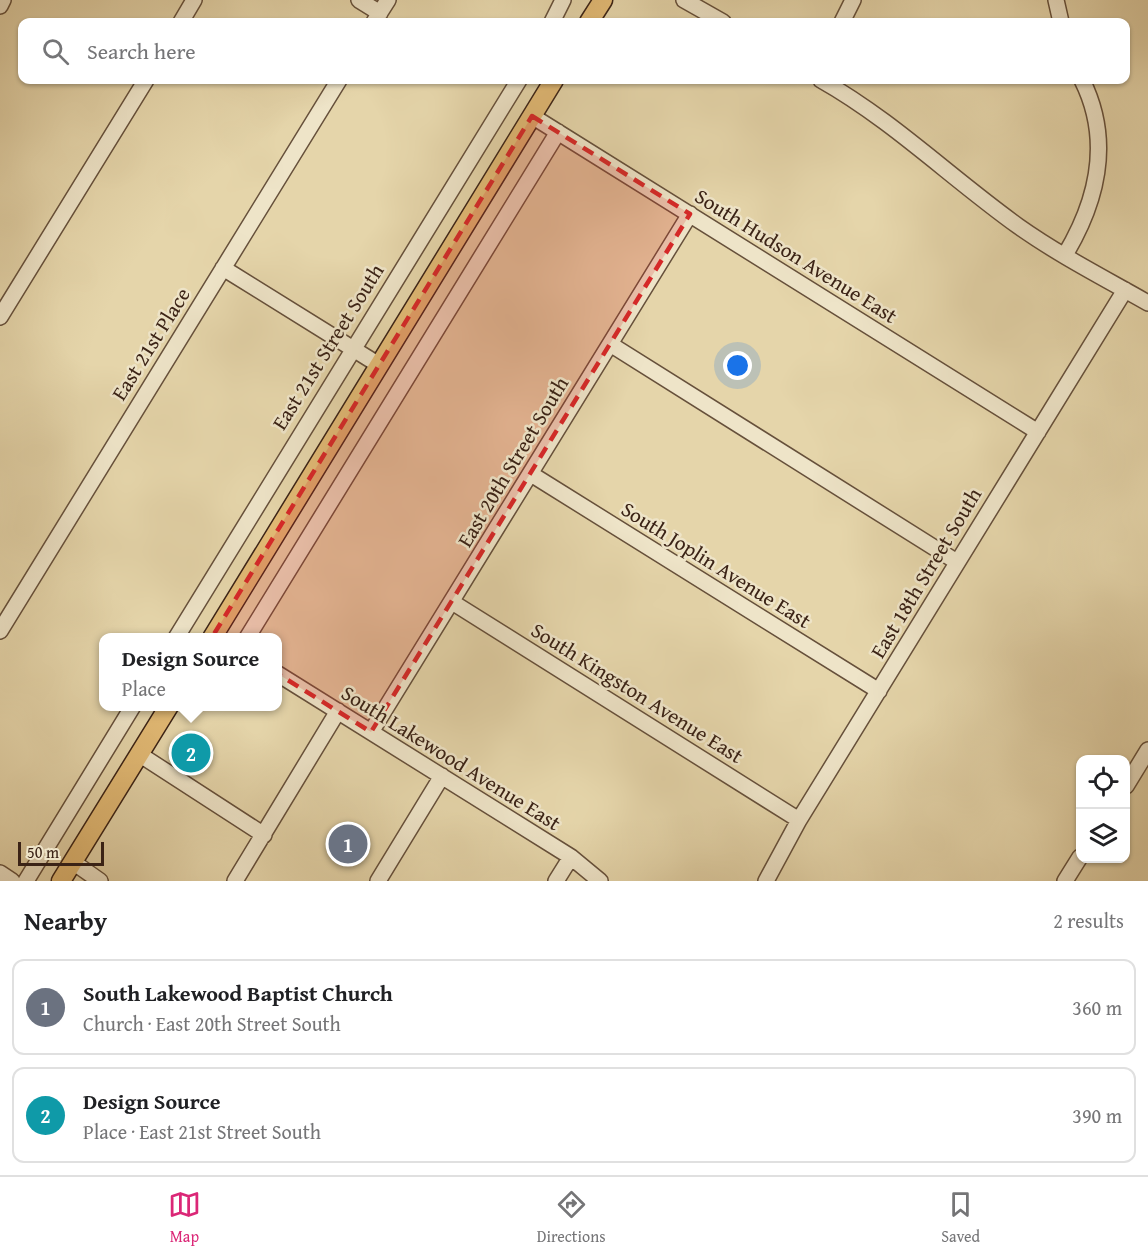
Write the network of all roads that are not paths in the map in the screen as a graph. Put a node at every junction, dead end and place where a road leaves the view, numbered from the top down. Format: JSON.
{"nodes":[{"id":1,"x":3,"y":0,"type":"edge"},
{"id":2,"x":194,"y":0,"type":"edge"},
{"id":3,"x":359,"y":0,"type":"edge"},
{"id":4,"x":563,"y":0,"type":"edge"},
{"id":5,"x":603,"y":0,"type":"edge"},
{"id":6,"x":684,"y":0,"type":"edge"},
{"id":7,"x":853,"y":0,"type":"edge"},
{"id":8,"x":1056,"y":0,"type":"edge"},
{"id":9,"x":0,"y":6,"type":"edge"},
{"id":10,"x":381,"y":12,"type":"edge"},
{"id":11,"x":183,"y":18,"type":"edge"},
{"id":12,"x":554,"y":18,"type":"edge"},
{"id":13,"x":592,"y":18,"type":"edge"},
{"id":14,"x":716,"y":18,"type":"edge"},
{"id":15,"x":844,"y":18,"type":"edge"},
{"id":16,"x":1060,"y":18,"type":"edge"},
{"id":17,"x":144,"y":84,"type":"edge"},
{"id":18,"x":337,"y":84,"type":"edge"},
{"id":19,"x":517,"y":84,"type":"edge"},
{"id":20,"x":552,"y":84,"type":"edge"},
{"id":21,"x":827,"y":84,"type":"edge"},
{"id":22,"x":1083,"y":84,"type":"edge"},
{"id":23,"x":532,"y":116,"type":"junction"},
{"id":24,"x":558,"y":132,"type":"junction"},
{"id":25,"x":690,"y":214,"type":"junction"},
{"id":26,"x":1065,"y":255,"type":"junction"},
{"id":27,"x":223,"y":268,"type":"junction"},
{"id":28,"x":1125,"y":290,"type":"junction"},
{"id":29,"x":1148,"y":303,"type":"edge"},
{"id":30,"x":0,"y":317,"type":"edge"},
{"id":31,"x":610,"y":344,"type":"junction"},
{"id":32,"x":353,"y":349,"type":"junction"},
{"id":33,"x":379,"y":364,"type":"junction"},
{"id":34,"x":1038,"y":432,"type":"junction"},
{"id":35,"x":531,"y":474,"type":"junction"},
{"id":36,"x":957,"y":562,"type":"junction"},
{"id":37,"x":452,"y":602,"type":"junction"},
{"id":38,"x":0,"y":631,"type":"edge"},
{"id":39,"x":179,"y":633,"type":"edge"},
{"id":40,"x":217,"y":633,"type":"edge"},
{"id":41,"x":250,"y":633,"type":"edge"},
{"id":42,"x":282,"y":676,"type":"edge"},
{"id":43,"x":879,"y":691,"type":"junction"},
{"id":44,"x":130,"y":711,"type":"edge"},
{"id":45,"x":166,"y":711,"type":"edge"},
{"id":46,"x":338,"y":711,"type":"junction"},
{"id":47,"x":371,"y":732,"type":"junction"},
{"id":48,"x":1148,"y":750,"type":"edge"},
{"id":49,"x":139,"y":754,"type":"junction"},
{"id":50,"x":442,"y":776,"type":"junction"},
{"id":51,"x":1130,"y":778,"type":"edge"},
{"id":52,"x":799,"y":820,"type":"junction"},
{"id":53,"x":264,"y":835,"type":"junction"},
{"id":54,"x":571,"y":858,"type":"junction"},
{"id":55,"x":73,"y":862,"type":"junction"},
{"id":56,"x":1076,"y":863,"type":"edge"},
{"id":57,"x":0,"y":873,"type":"edge"},
{"id":58,"x":12,"y":881,"type":"edge"},
{"id":59,"x":26,"y":881,"type":"edge"},
{"id":60,"x":61,"y":881,"type":"edge"},
{"id":61,"x":100,"y":881,"type":"edge"},
{"id":62,"x":235,"y":881,"type":"edge"},
{"id":63,"x":378,"y":881,"type":"edge"},
{"id":64,"x":556,"y":881,"type":"edge"},
{"id":65,"x":600,"y":881,"type":"edge"},
{"id":66,"x":766,"y":881,"type":"edge"},
{"id":67,"x":1065,"y":881,"type":"edge"}],
"edges":[{"from":1,"to":9,"type":"street"},
{"from":2,"to":11,"type":"street"},
{"from":3,"to":10,"type":"street"},
{"from":4,"to":12,"type":"street"},
{"from":5,"to":13,"type":"main road"},
{"from":6,"to":14,"type":"street"},
{"from":7,"to":15,"type":"street"},
{"from":8,"to":16,"type":"street"},
{"from":17,"to":30,"type":"street"},
{"from":18,"to":27,"type":"street","name":"East 21st Place"},
{"from":19,"to":32,"type":"street","name":"East 21st Street South"},
{"from":20,"to":23,"type":"main road"},
{"from":21,"to":26,"type":"street"},
{"from":22,"to":26,"type":"street"},
{"from":23,"to":24,"type":"street","name":"South Hudson Avenue East"},
{"from":23,"to":33,"type":"main road"},
{"from":24,"to":25,"type":"street","name":"South Hudson Avenue East"},
{"from":24,"to":41,"type":"street"},
{"from":25,"to":31,"type":"street","name":"East 20th Street South"},
{"from":25,"to":34,"type":"street","name":"South Hudson Avenue East"},
{"from":26,"to":28,"type":"street"},
{"from":27,"to":32,"type":"street"},
{"from":27,"to":38,"type":"street","name":"East 21st Place"},
{"from":28,"to":29,"type":"street"},
{"from":28,"to":34,"type":"street","name":"East 18th Street South"},
{"from":31,"to":35,"type":"street","name":"East 20th Street South"},
{"from":31,"to":36,"type":"street"},
{"from":32,"to":33,"type":"street"},
{"from":32,"to":39,"type":"street","name":"East 21st Street South"},
{"from":33,"to":40,"type":"main road"},
{"from":34,"to":36,"type":"street","name":"East 18th Street South"},
{"from":35,"to":37,"type":"street","name":"East 20th Street South"},
{"from":35,"to":43,"type":"street","name":"South Joplin Avenue East"},
{"from":36,"to":43,"type":"street","name":"East 18th Street South"},
{"from":37,"to":47,"type":"street","name":"East 20th Street South"},
{"from":37,"to":52,"type":"street","name":"South Kingston Avenue East"},
{"from":42,"to":46,"type":"street","name":"South Lakewood Avenue East"},
{"from":43,"to":52,"type":"street","name":"East 18th Street South"},
{"from":44,"to":59,"type":"street"},
{"from":45,"to":49,"type":"main road"},
{"from":46,"to":47,"type":"street","name":"South Lakewood Avenue East"},
{"from":46,"to":53,"type":"street"},
{"from":47,"to":50,"type":"street","name":"South Lakewood Avenue East"},
{"from":48,"to":51,"type":"street"},
{"from":49,"to":53,"type":"street"},
{"from":49,"to":55,"type":"main road"},
{"from":50,"to":54,"type":"street","name":"South Lakewood Avenue East"},
{"from":50,"to":63,"type":"street"},
{"from":52,"to":66,"type":"street","name":"East 18th Street South"},
{"from":53,"to":62,"type":"street"},
{"from":54,"to":64,"type":"street"},
{"from":54,"to":65,"type":"street","name":"South Lakewood Avenue East"},
{"from":55,"to":60,"type":"main road"},
{"from":55,"to":61,"type":"street"},
{"from":56,"to":67,"type":"street"},
{"from":57,"to":58,"type":"street"}]}
